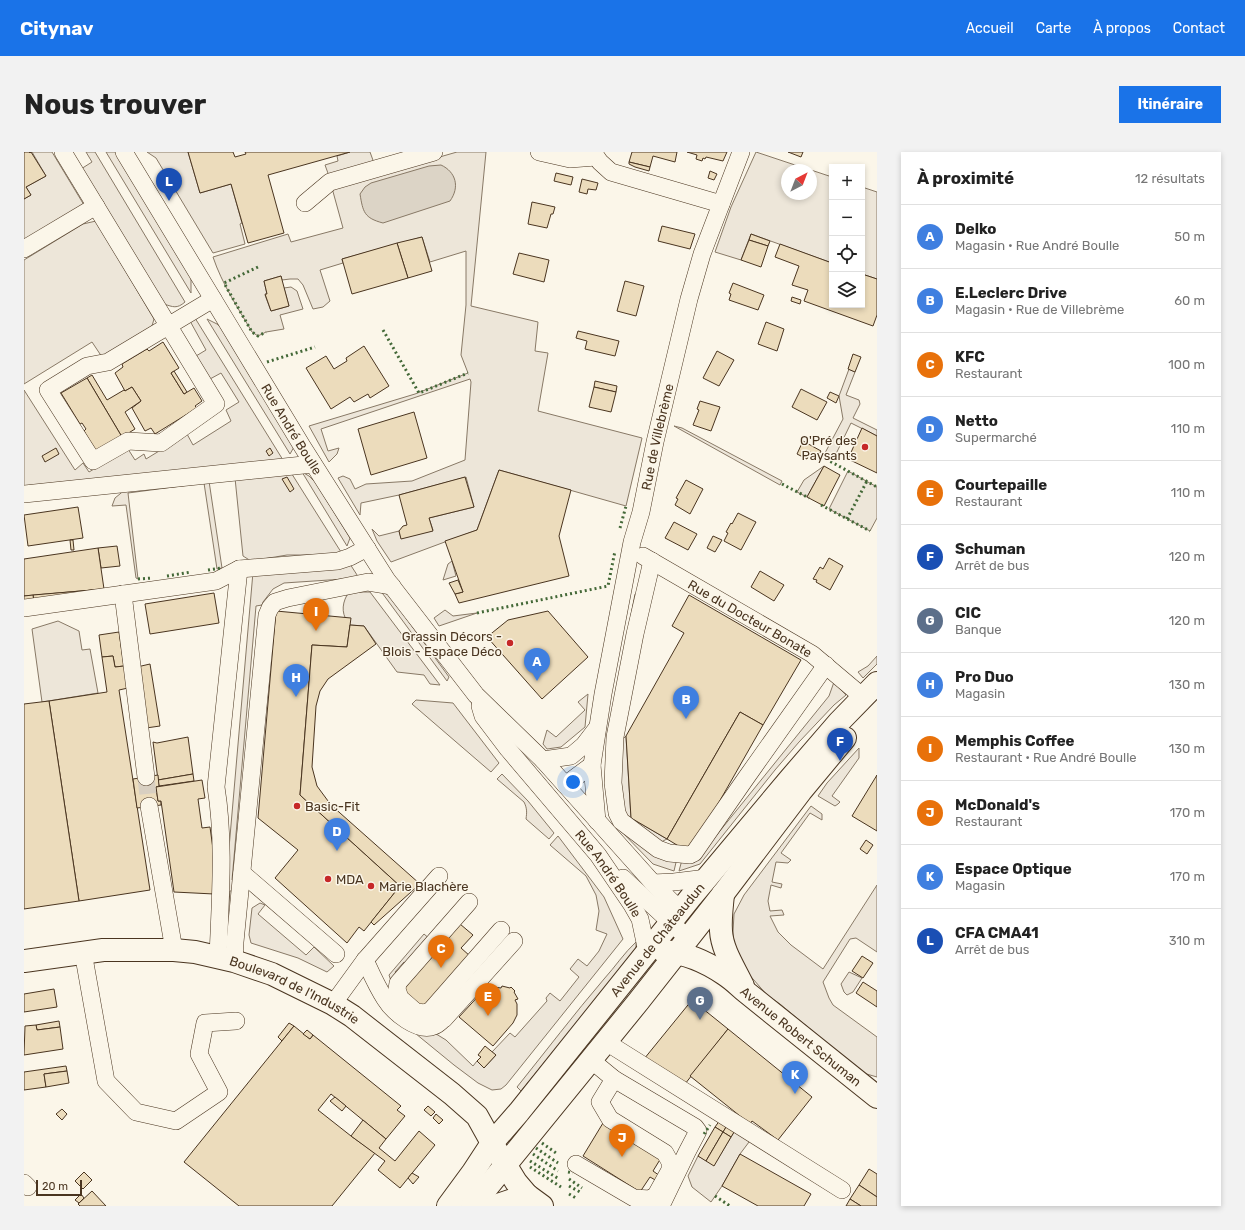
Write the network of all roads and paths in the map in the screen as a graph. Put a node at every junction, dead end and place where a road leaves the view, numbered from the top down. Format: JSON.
{"nodes":[{"id":1,"x":63,"y":152,"type":"edge"},
{"id":2,"x":124,"y":152,"type":"edge"},
{"id":3,"x":434,"y":152,"type":"edge"},
{"id":4,"x":539,"y":152,"type":"edge"},
{"id":5,"x":741,"y":152,"type":"edge"},
{"id":6,"x":595,"y":154,"type":"edge"},
{"id":7,"x":305,"y":203,"type":"dead end"},
{"id":8,"x":721,"y":204,"type":"junction"},
{"id":9,"x":96,"y":206,"type":"junction"},
{"id":10,"x":24,"y":249,"type":"edge"},
{"id":11,"x":213,"y":299,"type":"junction"},
{"id":12,"x":169,"y":326,"type":"junction"},
{"id":13,"x":313,"y":464,"type":"junction"},
{"id":14,"x":24,"y":494,"type":"edge"},
{"id":15,"x":367,"y":548,"type":"junction"},
{"id":16,"x":630,"y":549,"type":"junction"},
{"id":17,"x":652,"y":561,"type":"junction"},
{"id":18,"x":239,"y":569,"type":"junction"},
{"id":19,"x":392,"y":586,"type":"junction"},
{"id":20,"x":123,"y":594,"type":"junction"},
{"id":21,"x":24,"y":608,"type":"edge"},
{"id":22,"x":826,"y":665,"type":"junction"},
{"id":23,"x":872,"y":694,"type":"edge"},
{"id":24,"x":476,"y":695,"type":"junction"},
{"id":25,"x":598,"y":728,"type":"junction"},
{"id":26,"x":508,"y":749,"type":"junction"},
{"id":27,"x":571,"y":756,"type":"junction"},
{"id":28,"x":543,"y":760,"type":"junction"},
{"id":29,"x":592,"y":766,"type":"junction"},
{"id":30,"x":146,"y":777,"type":"tunnel mouth"},
{"id":31,"x":560,"y":783,"type":"junction"},
{"id":32,"x":554,"y":804,"type":"junction"},
{"id":33,"x":149,"y":806,"type":"tunnel mouth"},
{"id":34,"x":597,"y":821,"type":"junction"},
{"id":35,"x":598,"y":855,"type":"junction"},
{"id":36,"x":242,"y":873,"type":"junction"},
{"id":37,"x":439,"y":876,"type":"dead end"},
{"id":38,"x":707,"y":878,"type":"junction"},
{"id":39,"x":653,"y":883,"type":"junction"},
{"id":40,"x":723,"y":894,"type":"junction"},
{"id":41,"x":469,"y":902,"type":"dead end"},
{"id":42,"x":676,"y":917,"type":"junction"},
{"id":43,"x":501,"y":930,"type":"dead end"},
{"id":44,"x":687,"y":939,"type":"junction"},
{"id":45,"x":514,"y":941,"type":"dead end"},
{"id":46,"x":174,"y":950,"type":"junction"},
{"id":47,"x":84,"y":952,"type":"junction"},
{"id":48,"x":647,"y":952,"type":"junction"},
{"id":49,"x":336,"y":954,"type":"dead end"},
{"id":50,"x":226,"y":960,"type":"junction"},
{"id":51,"x":365,"y":960,"type":"junction"},
{"id":52,"x":24,"y":962,"type":"edge"},
{"id":53,"x":726,"y":974,"type":"junction"},
{"id":54,"x":746,"y":992,"type":"junction"},
{"id":55,"x":333,"y":1004,"type":"junction"},
{"id":56,"x":236,"y":1021,"type":"dead end"},
{"id":57,"x":606,"y":1042,"type":"junction"},
{"id":58,"x":591,"y":1060,"type":"junction"},
{"id":59,"x":614,"y":1079,"type":"junction"},
{"id":60,"x":877,"y":1097,"type":"edge"},
{"id":61,"x":492,"y":1143,"type":"junction"},
{"id":62,"x":506,"y":1164,"type":"junction"},
{"id":63,"x":576,"y":1164,"type":"dead end"},
{"id":64,"x":842,"y":1190,"type":"dead end"},
{"id":65,"x":535,"y":1201,"type":"edge"},
{"id":66,"x":448,"y":1206,"type":"edge"},
{"id":67,"x":472,"y":1206,"type":"edge"},
{"id":68,"x":495,"y":1206,"type":"edge"},
{"id":69,"x":661,"y":1206,"type":"edge"}],
"edges":[{"from":1,"to":9,"type":"street"},
{"from":2,"to":11,"type":"street","name":"Rue André Boulle"},
{"from":3,"to":7,"type":"street"},
{"from":4,"to":6,"type":"street"},
{"from":5,"to":8,"type":"street","name":"Rue de Villebrème"},
{"from":6,"to":8,"type":"street"},
{"from":8,"to":16,"type":"street","name":"Rue de Villebrème"},
{"from":9,"to":10,"type":"street"},
{"from":9,"to":12,"type":"street"},
{"from":11,"to":12,"type":"street"},
{"from":11,"to":13,"type":"street","name":"Rue André Boulle"},
{"from":12,"to":12,"type":"street"},
{"from":13,"to":14,"type":"street"},
{"from":13,"to":15,"type":"street","name":"Rue André Boulle"},
{"from":15,"to":18,"type":"street"},
{"from":15,"to":19,"type":"street","name":"Rue André Boulle"},
{"from":16,"to":17,"type":"street","name":"Rue du Docteur Bonate"},
{"from":16,"to":25,"type":"street","name":"Rue de Villebrème"},
{"from":17,"to":22,"type":"street","name":"Rue du Docteur Bonate"},
{"from":17,"to":22,"type":"street"},
{"from":18,"to":20,"type":"street"},
{"from":18,"to":50,"type":"street"},
{"from":19,"to":24,"type":"street","name":"Rue André Boulle"},
{"from":19,"to":36,"type":"street"},
{"from":20,"to":21,"type":"street"},
{"from":20,"to":30,"type":"street"},
{"from":22,"to":23,"type":"street","name":"Rue du Docteur Bonate"},
{"from":23,"to":38,"type":"main road","name":"Avenue de Châteaudun"},
{"from":23,"to":40,"type":"main road","name":"Avenue de Châteaudun"},
{"from":24,"to":26,"type":"street","name":"Rue André Boulle"},
{"from":24,"to":28,"type":"street","name":"Rue André Boulle"},
{"from":25,"to":27,"type":"street","name":"Rue de Villebrème"},
{"from":25,"to":29,"type":"street","name":"Rue de Villebrème"},
{"from":26,"to":31,"type":"street","name":"Rue André Boulle"},
{"from":26,"to":32,"type":"street","name":"Rue André Boulle"},
{"from":27,"to":28,"type":"street"},
{"from":27,"to":31,"type":"street","name":"Rue de Villebrème"},
{"from":28,"to":31,"type":"street","name":"Rue André Boulle"},
{"from":29,"to":31,"type":"street"},
{"from":29,"to":34,"type":"street","name":"Rue de Villebrème"},
{"from":31,"to":32,"type":"street"},
{"from":31,"to":34,"type":"street","name":"Rue André Boulle"},
{"from":32,"to":35,"type":"street","name":"Rue André Boulle"},
{"from":33,"to":46,"type":"street"},
{"from":34,"to":39,"type":"street","name":"Rue André Boulle"},
{"from":35,"to":42,"type":"street"},
{"from":35,"to":48,"type":"street","name":"Rue André Boulle"},
{"from":36,"to":49,"type":"street"},
{"from":36,"to":50,"type":"street"},
{"from":37,"to":51,"type":"street"},
{"from":38,"to":39,"type":"street"},
{"from":38,"to":42,"type":"main road","name":"Avenue de Châteaudun"},
{"from":39,"to":42,"type":"street","name":"Rue André Boulle"},
{"from":40,"to":44,"type":"main road","name":"Avenue de Châteaudun"},
{"from":40,"to":54,"type":"main road"},
{"from":41,"to":43,"type":"street"},
{"from":42,"to":44,"type":"main road","name":"Avenue Robert Schuman"},
{"from":42,"to":48,"type":"main road","name":"Avenue de Châteaudun"},
{"from":44,"to":48,"type":"main road","name":"Avenue Robert Schuman"},
{"from":44,"to":53,"type":"main road","name":"Avenue Robert Schuman"},
{"from":44,"to":53,"type":"main road","name":"Avenue Robert Schuman"},
{"from":44,"to":57,"type":"main road","name":"Avenue de Châteaudun"},
{"from":45,"to":51,"type":"street"},
{"from":46,"to":47,"type":"main road","name":"Boulevard de l'Industrie"},
{"from":46,"to":50,"type":"main road","name":"Boulevard de l'Industrie"},
{"from":47,"to":52,"type":"main road","name":"Boulevard de l'Industrie"},
{"from":47,"to":56,"type":"street"},
{"from":48,"to":61,"type":"main road","name":"Avenue de Châteaudun"},
{"from":50,"to":55,"type":"main road","name":"Boulevard de l'Industrie"},
{"from":51,"to":55,"type":"street"},
{"from":53,"to":54,"type":"main road","name":"Avenue Robert Schuman"},
{"from":54,"to":60,"type":"main road","name":"Avenue Robert Schuman"},
{"from":55,"to":61,"type":"main road","name":"Boulevard de l'Industrie"},
{"from":57,"to":58,"type":"main road","name":"Avenue de Châteaudun"},
{"from":57,"to":64,"type":"street"},
{"from":58,"to":59,"type":"street"},
{"from":58,"to":62,"type":"main road","name":"Avenue de Châteaudun"},
{"from":59,"to":63,"type":"street"},
{"from":59,"to":69,"type":"street"},
{"from":61,"to":62,"type":"main road","name":"Boulevard de l'Industrie"},
{"from":61,"to":66,"type":"main road","name":"Avenue de Châteaudun"},
{"from":62,"to":65,"type":"main road","name":"Boulevard de l'Industrie"},
{"from":62,"to":67,"type":"main road","name":"Avenue de Châteaudun"},
{"from":65,"to":68,"type":"main road"}]}
